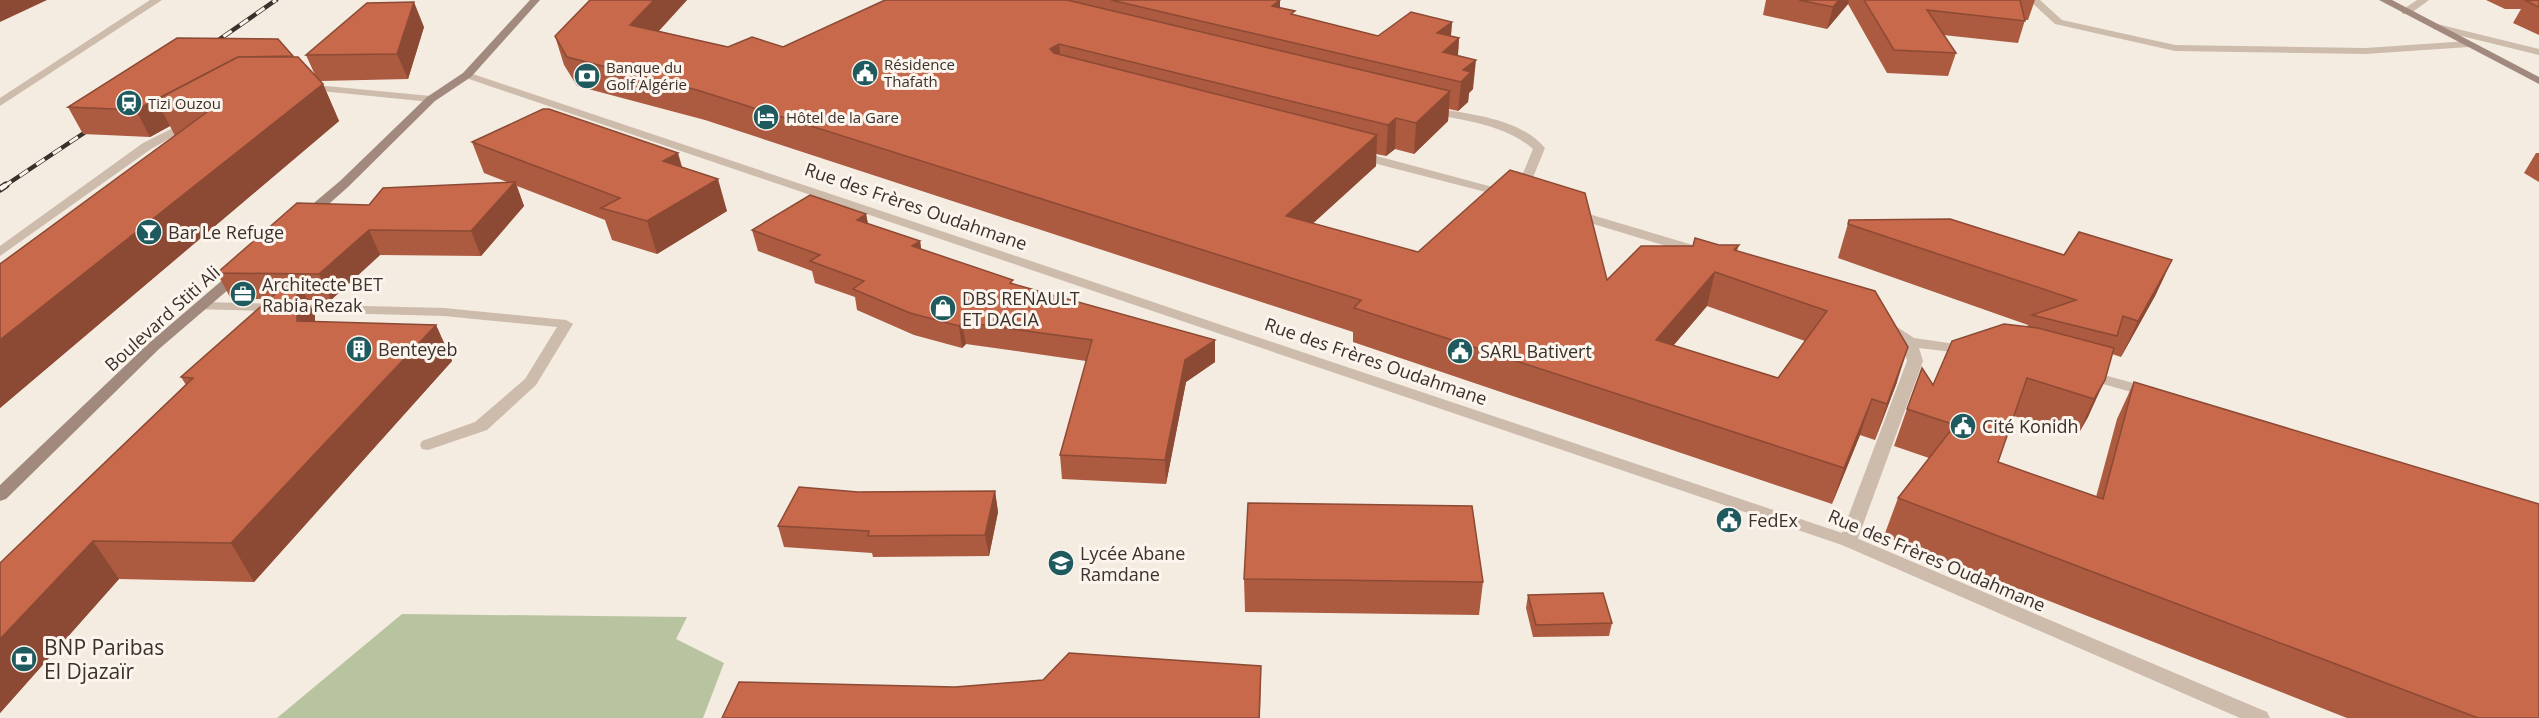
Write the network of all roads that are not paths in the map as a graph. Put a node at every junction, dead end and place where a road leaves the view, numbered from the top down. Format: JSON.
{"nodes":[{"id":1,"x":157,"y":0,"type":"edge"},
{"id":2,"x":535,"y":0,"type":"edge"},
{"id":3,"x":2034,"y":0,"type":"edge"},
{"id":4,"x":2384,"y":0,"type":"edge"},
{"id":5,"x":2424,"y":0,"type":"edge"},
{"id":6,"x":2406,"y":12,"type":"junction"},
{"id":7,"x":2437,"y":27,"type":"junction"},
{"id":8,"x":2469,"y":44,"type":"junction"},
{"id":9,"x":2539,"y":52,"type":"edge"},
{"id":10,"x":467,"y":75,"type":"junction"},
{"id":11,"x":2539,"y":81,"type":"edge"},
{"id":12,"x":297,"y":86,"type":"edge"},
{"id":13,"x":431,"y":99,"type":"junction"},
{"id":14,"x":0,"y":103,"type":"edge"},
{"id":15,"x":1414,"y":107,"type":"edge"},
{"id":16,"x":205,"y":114,"type":"edge"},
{"id":17,"x":1348,"y":152,"type":"edge"},
{"id":18,"x":1554,"y":207,"type":"edge"},
{"id":19,"x":300,"y":221,"type":"edge"},
{"id":20,"x":0,"y":252,"type":"edge"},
{"id":21,"x":1714,"y":255,"type":"edge"},
{"id":22,"x":248,"y":265,"type":"edge"},
{"id":23,"x":201,"y":306,"type":"junction"},
{"id":24,"x":1876,"y":318,"type":"edge"},
{"id":25,"x":1910,"y":342,"type":"junction"},
{"id":26,"x":1991,"y":353,"type":"edge"},
{"id":27,"x":2072,"y":371,"type":"edge"},
{"id":28,"x":2164,"y":397,"type":"edge"},
{"id":29,"x":429,"y":445,"type":"dead end"},
{"id":30,"x":0,"y":495,"type":"edge"},
{"id":31,"x":1848,"y":541,"type":"junction"},
{"id":32,"x":2260,"y":718,"type":"edge"}],
"edges":[{"from":1,"to":14,"type":"street"},
{"from":2,"to":10,"type":"main road"},
{"from":3,"to":8,"type":"street"},
{"from":4,"to":6,"type":"main road"},
{"from":5,"to":6,"type":"street"},
{"from":6,"to":7,"type":"main road"},
{"from":7,"to":8,"type":"main road"},
{"from":7,"to":9,"type":"street"},
{"from":8,"to":11,"type":"main road"},
{"from":10,"to":13,"type":"main road"},
{"from":10,"to":31,"type":"street","name":"Rue des Frères Oudahmane"},
{"from":12,"to":13,"type":"street"},
{"from":13,"to":19,"type":"main road"},
{"from":15,"to":17,"type":"street"},
{"from":16,"to":20,"type":"street"},
{"from":18,"to":21,"type":"street"},
{"from":22,"to":23,"type":"main road","name":"Boulevard Stiti Ali"},
{"from":23,"to":29,"type":"street"},
{"from":23,"to":30,"type":"main road","name":"Boulevard Stiti Ali"},
{"from":24,"to":25,"type":"street"},
{"from":25,"to":26,"type":"street"},
{"from":25,"to":31,"type":"street"},
{"from":27,"to":28,"type":"street"},
{"from":31,"to":32,"type":"street","name":"Rue des Frères Oudahmane"}]}
